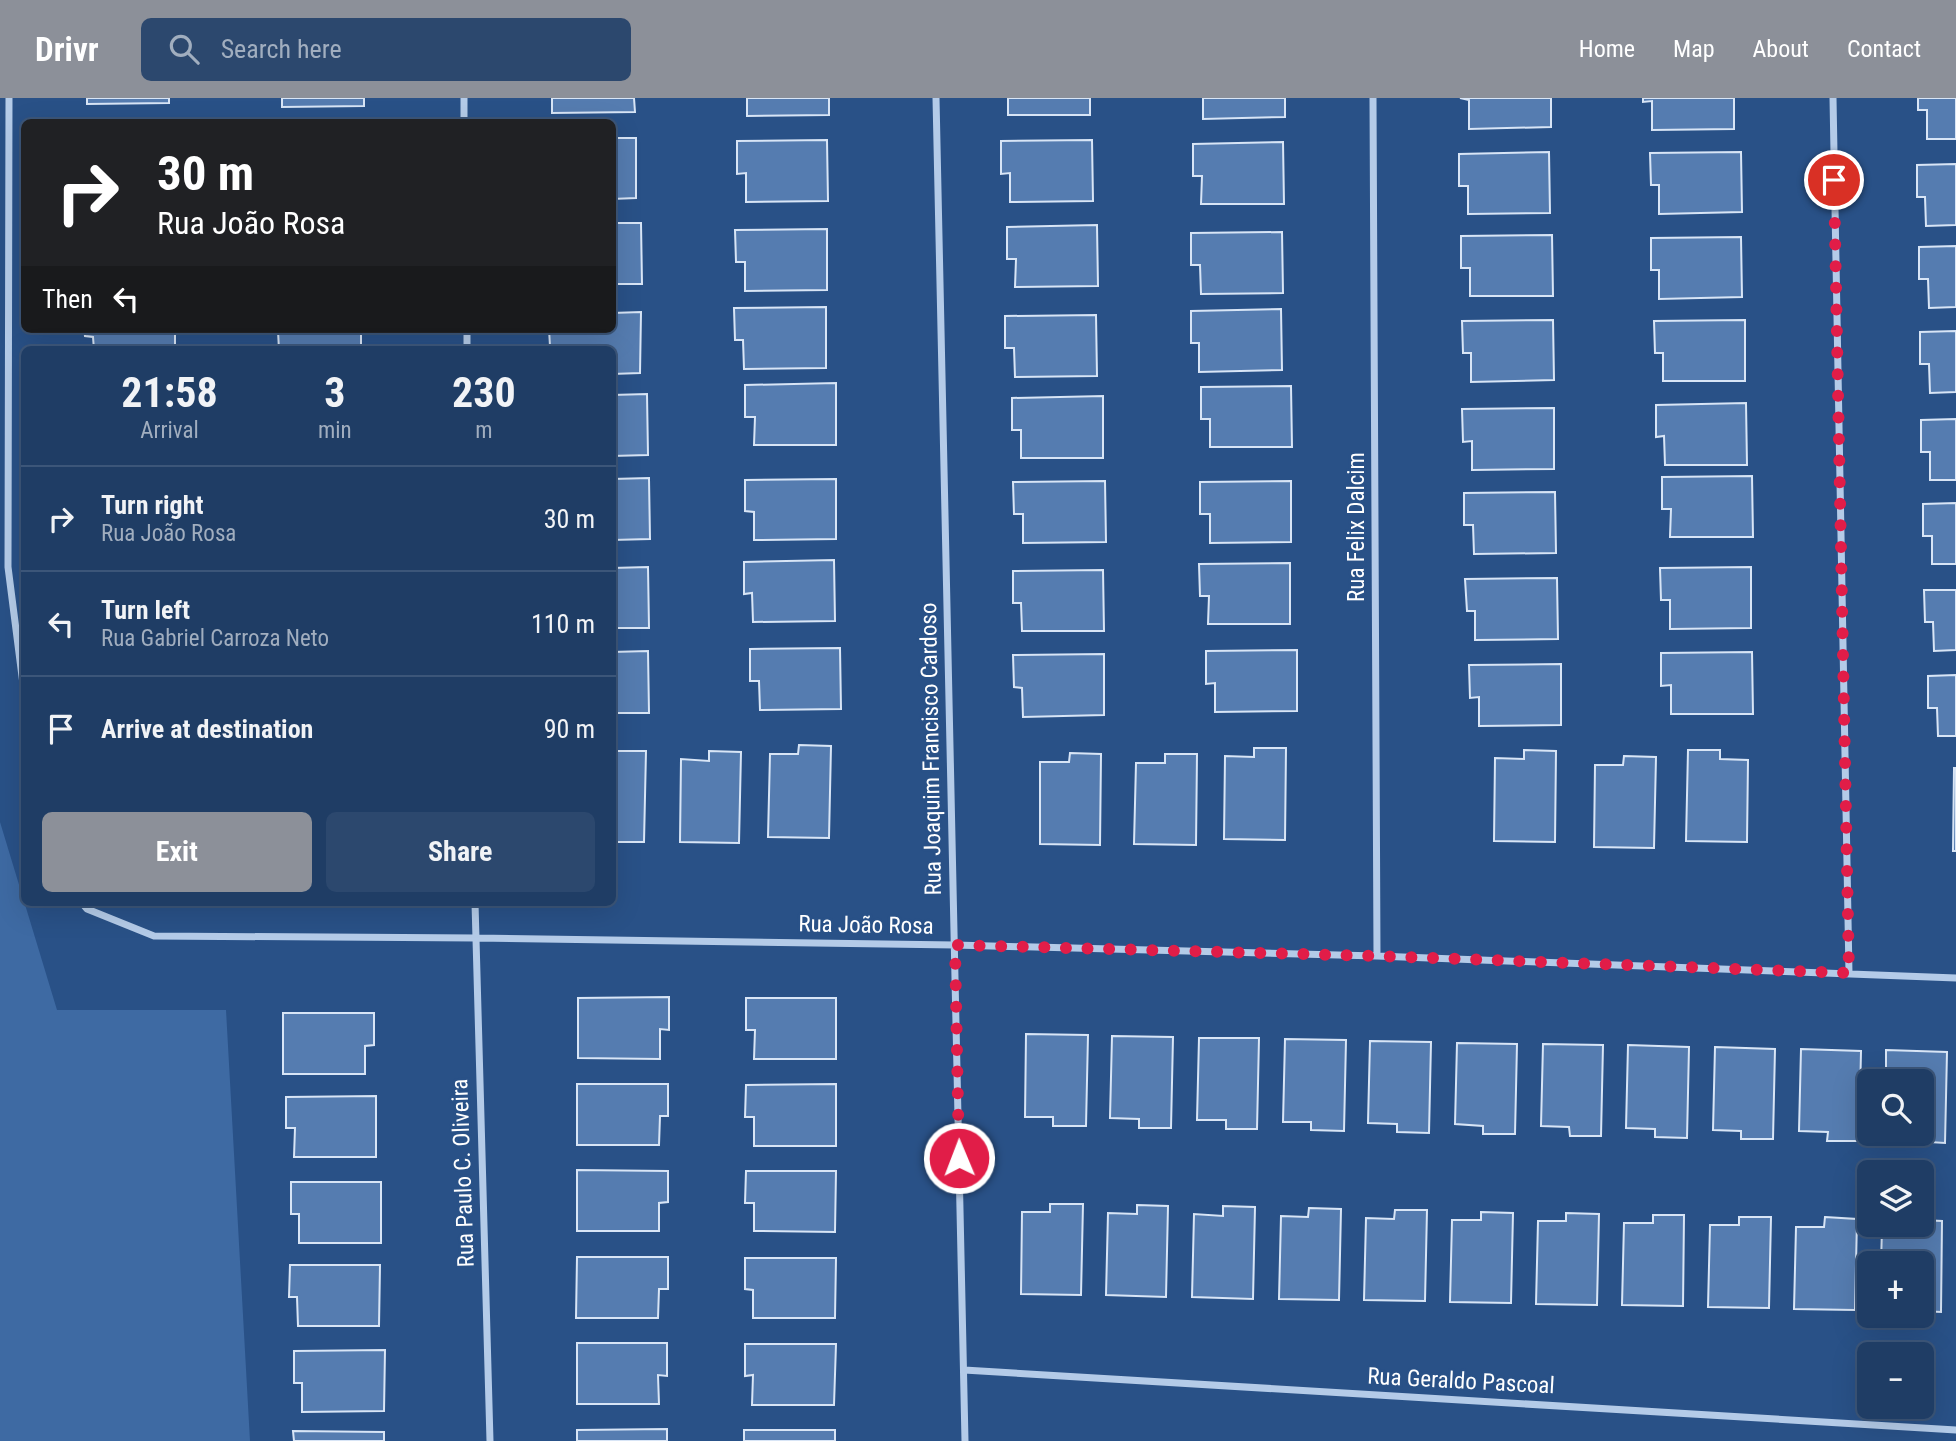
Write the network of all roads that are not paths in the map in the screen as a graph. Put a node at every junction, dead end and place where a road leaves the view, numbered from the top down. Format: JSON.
{"nodes":[{"id":1,"x":9,"y":98,"type":"edge"},
{"id":2,"x":464,"y":98,"type":"edge"},
{"id":3,"x":936,"y":98,"type":"edge"},
{"id":4,"x":1373,"y":98,"type":"edge"},
{"id":5,"x":1833,"y":98,"type":"edge"},
{"id":6,"x":464,"y":119,"type":"edge"},
{"id":7,"x":4,"y":568,"type":"edge"},
{"id":8,"x":21,"y":673,"type":"edge"},
{"id":9,"x":84,"y":906,"type":"edge"},
{"id":10,"x":475,"y":906,"type":"edge"},
{"id":11,"x":476,"y":938,"type":"junction"},
{"id":12,"x":955,"y":945,"type":"junction"},
{"id":13,"x":1377,"y":956,"type":"junction"},
{"id":14,"x":1849,"y":973,"type":"junction"},
{"id":15,"x":1956,"y":978,"type":"edge"},
{"id":16,"x":964,"y":1370,"type":"junction"},
{"id":17,"x":1956,"y":1430,"type":"edge"},
{"id":18,"x":490,"y":1441,"type":"edge"},
{"id":19,"x":965,"y":1441,"type":"edge"}],
"edges":[{"from":1,"to":7,"type":"street"},
{"from":2,"to":6,"type":"street"},
{"from":3,"to":12,"type":"street","name":"Rua Joaquim Francisco Cardoso"},
{"from":4,"to":13,"type":"street","name":"Rua Felix Dalcim"},
{"from":5,"to":14,"type":"street"},
{"from":7,"to":8,"type":"street"},
{"from":9,"to":11,"type":"street","name":"Rua João Rosa"},
{"from":10,"to":11,"type":"street","name":"Rua Paulo C. Oliveira"},
{"from":11,"to":12,"type":"street","name":"Rua João Rosa"},
{"from":11,"to":18,"type":"street","name":"Rua Paulo C. Oliveira"},
{"from":12,"to":13,"type":"street","name":"Rua João Rosa"},
{"from":12,"to":16,"type":"street","name":"Rua Joaquim Francisco Cardoso"},
{"from":13,"to":14,"type":"street","name":"Rua João Rosa"},
{"from":14,"to":15,"type":"street","name":"Rua João Rosa"},
{"from":16,"to":17,"type":"street","name":"Rua Geraldo Pascoal"},
{"from":16,"to":19,"type":"street","name":"Rua Joaquim Francisco Cardoso"}]}
